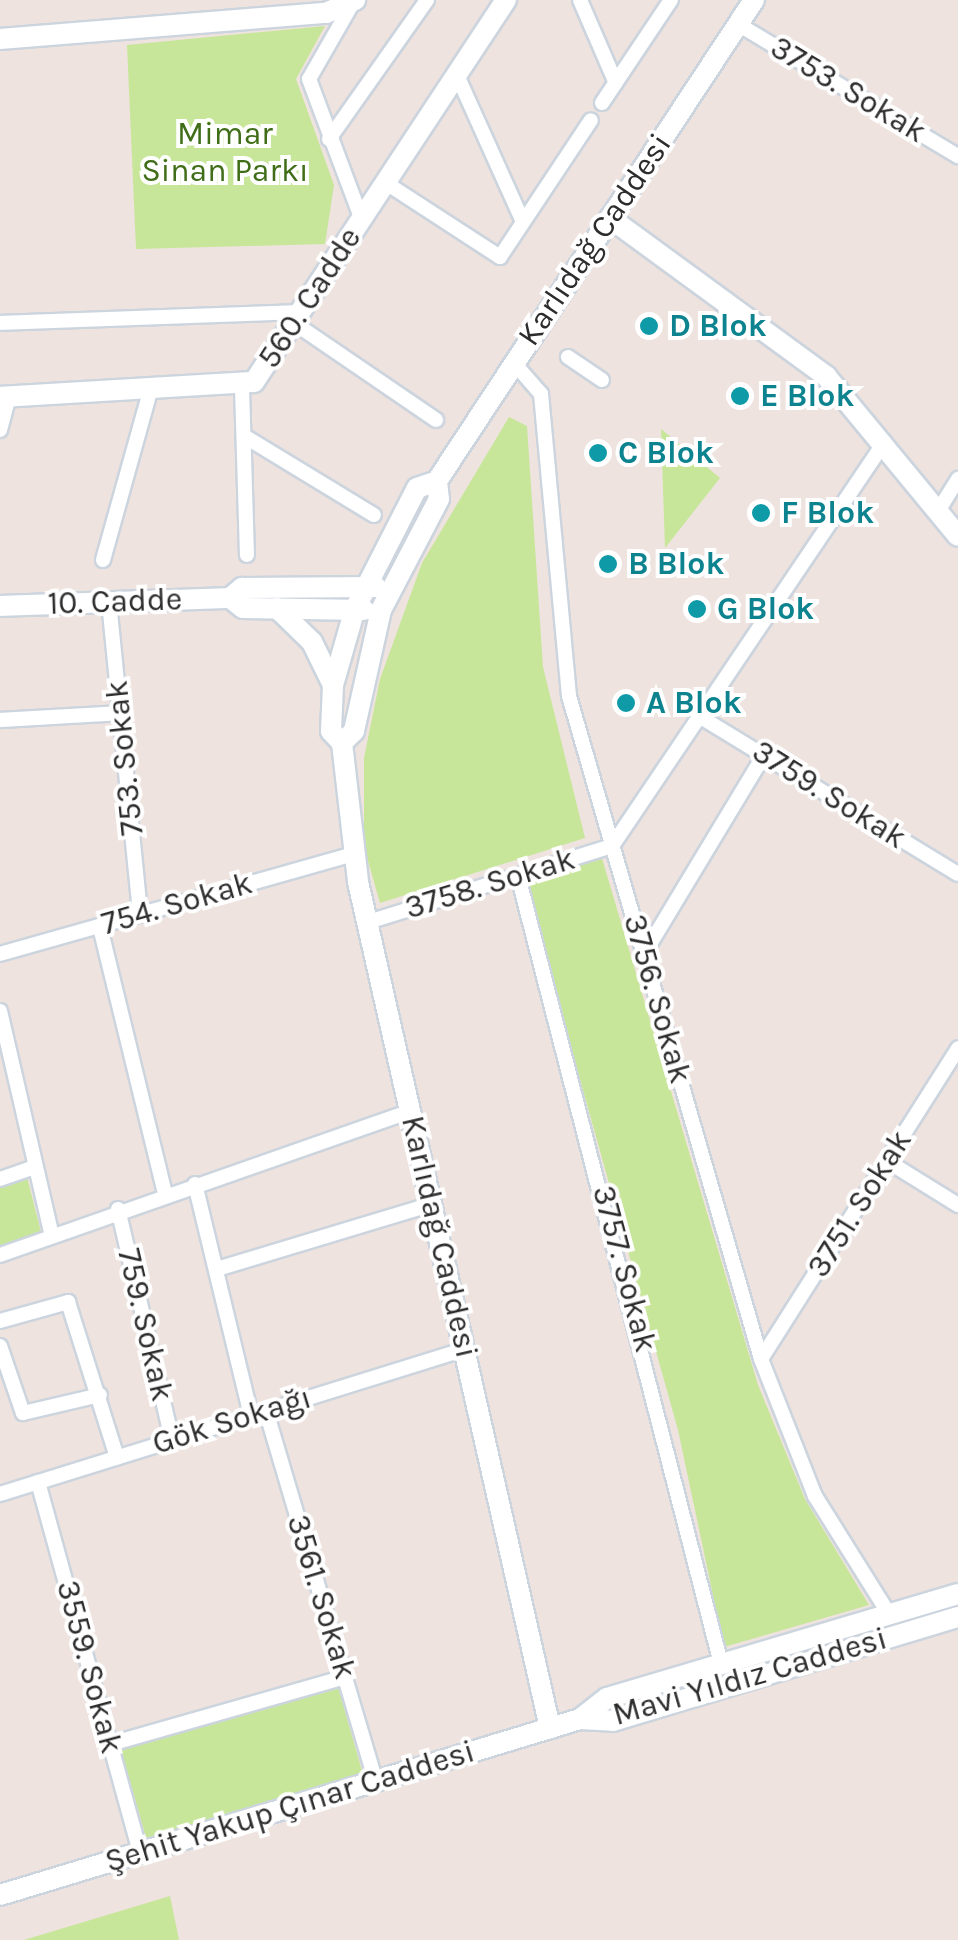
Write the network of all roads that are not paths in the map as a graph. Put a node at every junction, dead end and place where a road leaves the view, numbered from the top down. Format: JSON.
{"nodes":[{"id":1,"x":426,"y":0,"type":"edge"},
{"id":2,"x":506,"y":0,"type":"edge"},
{"id":3,"x":580,"y":0,"type":"edge"},
{"id":4,"x":671,"y":0,"type":"edge"},
{"id":5,"x":754,"y":0,"type":"edge"},
{"id":6,"x":353,"y":2,"type":"edge"},
{"id":7,"x":738,"y":24,"type":"junction"},
{"id":8,"x":0,"y":38,"type":"edge"},
{"id":9,"x":457,"y":75,"type":"junction"},
{"id":10,"x":616,"y":83,"type":"junction"},
{"id":11,"x":602,"y":103,"type":"dead end"},
{"id":12,"x":591,"y":120,"type":"dead end"},
{"id":13,"x":329,"y":138,"type":"junction"},
{"id":14,"x":958,"y":156,"type":"edge"},
{"id":15,"x":386,"y":184,"type":"junction"},
{"id":16,"x":610,"y":218,"type":"junction"},
{"id":17,"x":362,"y":220,"type":"junction"},
{"id":18,"x":523,"y":222,"type":"junction"},
{"id":19,"x":298,"y":318,"type":"junction"},
{"id":20,"x":0,"y":323,"type":"edge"},
{"id":21,"x":568,"y":357,"type":"dead end"},
{"id":22,"x":514,"y":363,"type":"junction"},
{"id":23,"x":602,"y":380,"type":"dead end"},
{"id":24,"x":242,"y":388,"type":"junction"},
{"id":25,"x":150,"y":392,"type":"junction"},
{"id":26,"x":5,"y":397,"type":"edge"},
{"id":27,"x":436,"y":420,"type":"dead end"},
{"id":28,"x":0,"y":430,"type":"edge"},
{"id":29,"x":244,"y":436,"type":"junction"},
{"id":30,"x":884,"y":442,"type":"junction"},
{"id":31,"x":958,"y":479,"type":"edge"},
{"id":32,"x":437,"y":481,"type":"junction"},
{"id":33,"x":938,"y":511,"type":"junction"},
{"id":34,"x":374,"y":515,"type":"dead end"},
{"id":35,"x":958,"y":536,"type":"edge"},
{"id":36,"x":247,"y":555,"type":"dead end"},
{"id":37,"x":103,"y":560,"type":"dead end"},
{"id":38,"x":392,"y":587,"type":"junction"},
{"id":39,"x":364,"y":588,"type":"junction"},
{"id":40,"x":230,"y":598,"type":"junction"},
{"id":41,"x":109,"y":602,"type":"junction"},
{"id":42,"x":0,"y":606,"type":"edge"},
{"id":43,"x":278,"y":608,"type":"junction"},
{"id":44,"x":355,"y":610,"type":"junction"},
{"id":45,"x":382,"y":610,"type":"junction"},
{"id":46,"x":333,"y":685,"type":"junction"},
{"id":47,"x":120,"y":713,"type":"junction"},
{"id":48,"x":699,"y":716,"type":"junction"},
{"id":49,"x":0,"y":720,"type":"edge"},
{"id":50,"x":342,"y":743,"type":"junction"},
{"id":51,"x":764,"y":755,"type":"junction"},
{"id":52,"x":612,"y":846,"type":"junction"},
{"id":53,"x":353,"y":854,"type":"junction"},
{"id":54,"x":958,"y":874,"type":"edge"},
{"id":55,"x":518,"y":876,"type":"junction"},
{"id":56,"x":140,"y":914,"type":"junction"},
{"id":57,"x":368,"y":922,"type":"junction"},
{"id":58,"x":100,"y":927,"type":"junction"},
{"id":59,"x":0,"y":954,"type":"edge"},
{"id":60,"x":644,"y":954,"type":"junction"},
{"id":61,"x":0,"y":1011,"type":"edge"},
{"id":62,"x":958,"y":1048,"type":"edge"},
{"id":63,"x":411,"y":1112,"type":"junction"},
{"id":64,"x":887,"y":1161,"type":"junction"},
{"id":65,"x":35,"y":1167,"type":"junction"},
{"id":66,"x":0,"y":1179,"type":"edge"},
{"id":67,"x":195,"y":1184,"type":"junction"},
{"id":68,"x":165,"y":1194,"type":"junction"},
{"id":69,"x":432,"y":1204,"type":"junction"},
{"id":70,"x":958,"y":1205,"type":"edge"},
{"id":71,"x":118,"y":1209,"type":"junction"},
{"id":72,"x":52,"y":1236,"type":"junction"},
{"id":73,"x":0,"y":1255,"type":"edge"},
{"id":74,"x":217,"y":1269,"type":"junction"},
{"id":75,"x":0,"y":1320,"type":"edge"},
{"id":76,"x":0,"y":1346,"type":"edge"},
{"id":77,"x":464,"y":1349,"type":"junction"},
{"id":78,"x":761,"y":1359,"type":"junction"},
{"id":79,"x":100,"y":1395,"type":"junction"},
{"id":80,"x":258,"y":1413,"type":"junction"},
{"id":81,"x":172,"y":1440,"type":"junction"},
{"id":82,"x":117,"y":1457,"type":"junction"},
{"id":83,"x":38,"y":1482,"type":"junction"},
{"id":84,"x":0,"y":1494,"type":"edge"},
{"id":85,"x":958,"y":1594,"type":"edge"},
{"id":86,"x":890,"y":1614,"type":"junction"},
{"id":87,"x":958,"y":1618,"type":"edge"},
{"id":88,"x":721,"y":1664,"type":"junction"},
{"id":89,"x":345,"y":1676,"type":"junction"},
{"id":90,"x":580,"y":1719,"type":"junction"},
{"id":91,"x":550,"y":1728,"type":"junction"},
{"id":92,"x":110,"y":1744,"type":"junction"},
{"id":93,"x":376,"y":1782,"type":"junction"},
{"id":94,"x":140,"y":1852,"type":"junction"},
{"id":95,"x":0,"y":1895,"type":"edge"}],
"edges":[{"from":1,"to":13,"type":"street"},
{"from":2,"to":9,"type":"main road","name":"560. Cadde"},
{"from":3,"to":10,"type":"street"},
{"from":4,"to":10,"type":"street"},
{"from":5,"to":7,"type":"main road","name":"Karlıdağ Caddesi"},
{"from":6,"to":8,"type":"main road"},
{"from":6,"to":13,"type":"street"},
{"from":7,"to":14,"type":"street","name":"3753. Sokak"},
{"from":7,"to":16,"type":"main road","name":"Karlıdağ Caddesi"},
{"from":9,"to":15,"type":"main road","name":"560. Cadde"},
{"from":9,"to":18,"type":"street"},
{"from":10,"to":11,"type":"street"},
{"from":12,"to":18,"type":"street"},
{"from":13,"to":17,"type":"street"},
{"from":15,"to":17,"type":"main road","name":"560. Cadde"},
{"from":15,"to":18,"type":"street"},
{"from":16,"to":22,"type":"main road","name":"Karlıdağ Caddesi"},
{"from":16,"to":30,"type":"main road"},
{"from":17,"to":19,"type":"main road","name":"560. Cadde"},
{"from":19,"to":20,"type":"street"},
{"from":19,"to":24,"type":"main road","name":"560. Cadde"},
{"from":19,"to":27,"type":"street"},
{"from":21,"to":23,"type":"street"},
{"from":22,"to":32,"type":"main road","name":"Karlıdağ Caddesi"},
{"from":22,"to":52,"type":"street","name":"3756. Sokak"},
{"from":24,"to":25,"type":"main road","name":"560. Cadde"},
{"from":24,"to":29,"type":"street"},
{"from":25,"to":26,"type":"main road","name":"560. Cadde"},
{"from":25,"to":37,"type":"street"},
{"from":26,"to":28,"type":"street"},
{"from":29,"to":34,"type":"street"},
{"from":29,"to":36,"type":"street"},
{"from":30,"to":33,"type":"main road"},
{"from":30,"to":48,"type":"street"},
{"from":31,"to":33,"type":"street"},
{"from":32,"to":38,"type":"main road","name":"Karlıdağ Caddesi"},
{"from":32,"to":39,"type":"main road","name":"Karlıdağ Caddesi"},
{"from":33,"to":35,"type":"main road"},
{"from":38,"to":39,"type":"main road","name":"10. Cadde"},
{"from":38,"to":45,"type":"main road","name":"Karlıdağ Caddesi"},
{"from":39,"to":40,"type":"main road","name":"10. Cadde"},
{"from":39,"to":44,"type":"main road","name":"Karlıdağ Caddesi"},
{"from":40,"to":41,"type":"main road","name":"10. Cadde"},
{"from":40,"to":43,"type":"main road","name":"10. Cadde"},
{"from":41,"to":42,"type":"main road","name":"10. Cadde"},
{"from":41,"to":47,"type":"street","name":"753. Sokak"},
{"from":43,"to":44,"type":"main road","name":"10. Cadde"},
{"from":43,"to":46,"type":"main road"},
{"from":44,"to":45,"type":"main road","name":"10. Cadde"},
{"from":44,"to":46,"type":"main road","name":"Karlıdağ Caddesi"},
{"from":45,"to":50,"type":"main road","name":"Karlıdağ Caddesi"},
{"from":46,"to":50,"type":"main road","name":"Karlıdağ Caddesi"},
{"from":47,"to":49,"type":"street"},
{"from":47,"to":56,"type":"street","name":"753. Sokak"},
{"from":48,"to":51,"type":"street","name":"3759. Sokak"},
{"from":48,"to":52,"type":"street"},
{"from":50,"to":53,"type":"main road","name":"Karlıdağ Caddesi"},
{"from":51,"to":54,"type":"street","name":"3759. Sokak"},
{"from":51,"to":60,"type":"street"},
{"from":52,"to":55,"type":"street","name":"3758. Sokak"},
{"from":52,"to":60,"type":"street","name":"3756. Sokak"},
{"from":53,"to":56,"type":"street","name":"754. Sokak"},
{"from":53,"to":57,"type":"main road","name":"Karlıdağ Caddesi"},
{"from":55,"to":57,"type":"street","name":"3758. Sokak"},
{"from":55,"to":88,"type":"street","name":"3757. Sokak"},
{"from":56,"to":58,"type":"street","name":"754. Sokak"},
{"from":57,"to":63,"type":"main road","name":"Karlıdağ Caddesi"},
{"from":58,"to":59,"type":"street","name":"754. Sokak"},
{"from":58,"to":68,"type":"street"},
{"from":60,"to":78,"type":"street","name":"3756. Sokak"},
{"from":61,"to":65,"type":"street"},
{"from":62,"to":64,"type":"street","name":"3751. Sokak"},
{"from":63,"to":67,"type":"street"},
{"from":63,"to":69,"type":"main road","name":"Karlıdağ Caddesi"},
{"from":64,"to":70,"type":"street"},
{"from":64,"to":78,"type":"street","name":"3751. Sokak"},
{"from":65,"to":66,"type":"street"},
{"from":65,"to":72,"type":"street"},
{"from":67,"to":68,"type":"street"},
{"from":67,"to":74,"type":"street","name":"3561. Sokak"},
{"from":68,"to":71,"type":"street"},
{"from":69,"to":74,"type":"street"},
{"from":69,"to":77,"type":"main road","name":"Karlıdağ Caddesi"},
{"from":71,"to":72,"type":"street"},
{"from":71,"to":81,"type":"street","name":"759. Sokak"},
{"from":72,"to":73,"type":"street"},
{"from":74,"to":80,"type":"street","name":"3561. Sokak"},
{"from":75,"to":79,"type":"street"},
{"from":76,"to":79,"type":"street"},
{"from":77,"to":80,"type":"street","name":"Gök Sokağı"},
{"from":77,"to":91,"type":"main road","name":"Karlıdağ Caddesi"},
{"from":78,"to":86,"type":"street","name":"3756. Sokak"},
{"from":79,"to":82,"type":"street"},
{"from":80,"to":81,"type":"street","name":"Gök Sokağı"},
{"from":80,"to":89,"type":"street","name":"3561. Sokak"},
{"from":81,"to":82,"type":"street","name":"Gök Sokağı"},
{"from":82,"to":83,"type":"street","name":"Gök Sokağı"},
{"from":83,"to":84,"type":"street","name":"Gök Sokağı"},
{"from":83,"to":92,"type":"street","name":"3559. Sokak"},
{"from":85,"to":86,"type":"main road","name":"Mavi Yıldız Caddesi"},
{"from":86,"to":88,"type":"main road","name":"Mavi Yıldız Caddesi"},
{"from":87,"to":90,"type":"main road","name":"Mavi Yıldız Caddesi"},
{"from":88,"to":90,"type":"main road","name":"Mavi Yıldız Caddesi"},
{"from":89,"to":92,"type":"street"},
{"from":89,"to":93,"type":"street","name":"3561. Sokak"},
{"from":90,"to":91,"type":"main road","name":"Şehit Yakup Çınar Caddesi"},
{"from":91,"to":93,"type":"main road","name":"Şehit Yakup Çınar Caddesi"},
{"from":92,"to":94,"type":"street","name":"3559. Sokak"},
{"from":93,"to":94,"type":"main road","name":"Şehit Yakup Çınar Caddesi"},
{"from":94,"to":95,"type":"main road","name":"Şehit Yakup Çınar Caddesi"}]}
